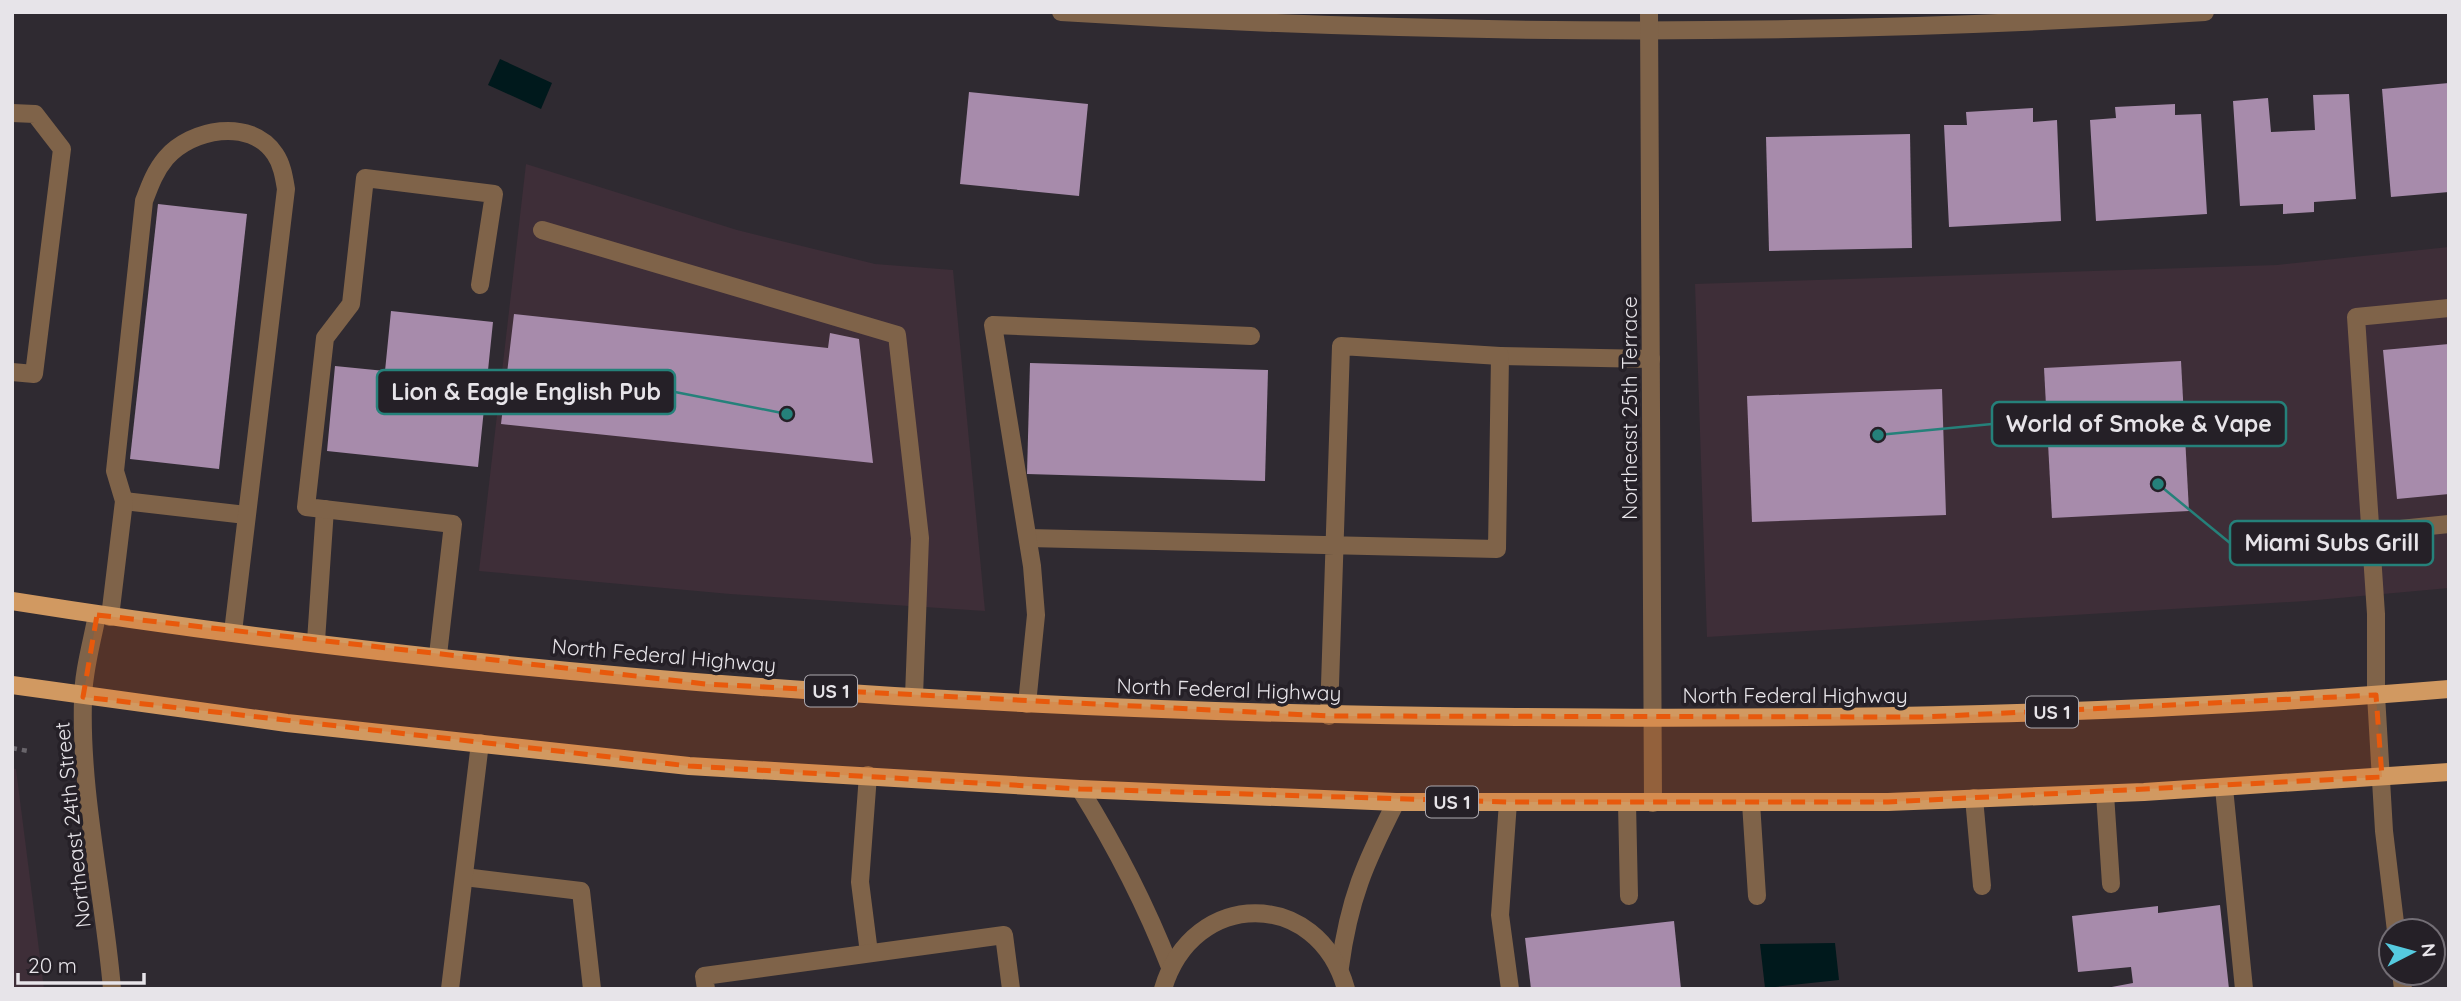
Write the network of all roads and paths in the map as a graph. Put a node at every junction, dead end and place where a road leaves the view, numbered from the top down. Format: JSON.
{"nodes":[{"id":1,"x":1061,"y":12,"type":"edge"},
{"id":2,"x":1649,"y":12,"type":"edge"},
{"id":3,"x":2205,"y":12,"type":"edge"},
{"id":4,"x":2149,"y":14,"type":"edge"},
{"id":5,"x":1168,"y":16,"type":"edge"},
{"id":6,"x":1649,"y":32,"type":"junction"},
{"id":7,"x":12,"y":113,"type":"edge"},
{"id":8,"x":542,"y":230,"type":"dead end"},
{"id":9,"x":480,"y":285,"type":"dead end"},
{"id":10,"x":2449,"y":308,"type":"edge"},
{"id":11,"x":1251,"y":336,"type":"dead end"},
{"id":12,"x":1500,"y":356,"type":"junction"},
{"id":13,"x":1651,"y":359,"type":"junction"},
{"id":14,"x":12,"y":372,"type":"edge"},
{"id":15,"x":124,"y":500,"type":"junction"},
{"id":16,"x":325,"y":509,"type":"junction"},
{"id":17,"x":246,"y":515,"type":"junction"},
{"id":18,"x":2449,"y":524,"type":"edge"},
{"id":19,"x":2371,"y":532,"type":"junction"},
{"id":20,"x":1028,"y":538,"type":"junction"},
{"id":21,"x":1336,"y":547,"type":"junction"},
{"id":22,"x":12,"y":601,"type":"edge"},
{"id":23,"x":104,"y":616,"type":"junction"},
{"id":24,"x":233,"y":632,"type":"junction"},
{"id":25,"x":316,"y":642,"type":"junction"},
{"id":26,"x":438,"y":655,"type":"junction"},
{"id":27,"x":12,"y":685,"type":"edge"},
{"id":28,"x":2449,"y":689,"type":"edge"},
{"id":29,"x":2376,"y":695,"type":"junction"},
{"id":30,"x":83,"y":696,"type":"junction"},
{"id":31,"x":914,"y":696,"type":"junction"},
{"id":32,"x":1027,"y":704,"type":"junction"},
{"id":33,"x":1329,"y":716,"type":"junction"},
{"id":34,"x":1654,"y":719,"type":"junction"},
{"id":35,"x":480,"y":743,"type":"junction"},
{"id":36,"x":12,"y":748,"type":"edge"},
{"id":37,"x":27,"y":751,"type":"dead end"},
{"id":38,"x":2449,"y":772,"type":"edge"},
{"id":39,"x":868,"y":775,"type":"junction"},
{"id":40,"x":2382,"y":777,"type":"junction"},
{"id":41,"x":2224,"y":788,"type":"junction"},
{"id":42,"x":1080,"y":789,"type":"junction"},
{"id":43,"x":2105,"y":794,"type":"junction"},
{"id":44,"x":1974,"y":798,"type":"junction"},
{"id":45,"x":1396,"y":802,"type":"junction"},
{"id":46,"x":1508,"y":802,"type":"junction"},
{"id":47,"x":1627,"y":803,"type":"junction"},
{"id":48,"x":1653,"y":803,"type":"junction"},
{"id":49,"x":1751,"y":803,"type":"junction"},
{"id":50,"x":464,"y":877,"type":"junction"},
{"id":51,"x":2111,"y":884,"type":"dead end"},
{"id":52,"x":1982,"y":886,"type":"dead end"},
{"id":53,"x":1629,"y":896,"type":"dead end"},
{"id":54,"x":1757,"y":896,"type":"dead end"},
{"id":55,"x":2394,"y":917,"type":"edge"},
{"id":56,"x":869,"y":953,"type":"junction"},
{"id":57,"x":1170,"y":967,"type":"junction"},
{"id":58,"x":1340,"y":967,"type":"junction"},
{"id":59,"x":112,"y":989,"type":"edge"},
{"id":60,"x":450,"y":989,"type":"edge"},
{"id":61,"x":592,"y":989,"type":"edge"},
{"id":62,"x":706,"y":989,"type":"edge"},
{"id":63,"x":1011,"y":989,"type":"edge"},
{"id":64,"x":1163,"y":989,"type":"edge"},
{"id":65,"x":1346,"y":989,"type":"edge"},
{"id":66,"x":1510,"y":989,"type":"edge"},
{"id":67,"x":2244,"y":989,"type":"edge"}],
"edges":[{"from":1,"to":5,"type":"street"},
{"from":2,"to":6,"type":"street","name":"Northeast 25th Terrace"},
{"from":3,"to":4,"type":"street"},
{"from":4,"to":6,"type":"street"},
{"from":5,"to":6,"type":"street"},
{"from":6,"to":13,"type":"street","name":"Northeast 25th Terrace"},
{"from":7,"to":14,"type":"street"},
{"from":8,"to":31,"type":"street"},
{"from":9,"to":16,"type":"street"},
{"from":10,"to":19,"type":"street"},
{"from":11,"to":20,"type":"street"},
{"from":12,"to":13,"type":"street"},
{"from":12,"to":21,"type":"street"},
{"from":12,"to":21,"type":"street"},
{"from":13,"to":34,"type":"street","name":"Northeast 25th Terrace"},
{"from":15,"to":17,"type":"street"},
{"from":15,"to":17,"type":"street"},
{"from":15,"to":23,"type":"street","name":"Northeast 24th Street"},
{"from":16,"to":25,"type":"street"},
{"from":16,"to":26,"type":"street"},
{"from":17,"to":24,"type":"street"},
{"from":18,"to":19,"type":"street"},
{"from":19,"to":29,"type":"street"},
{"from":20,"to":21,"type":"street"},
{"from":20,"to":32,"type":"street"},
{"from":21,"to":33,"type":"street"},
{"from":22,"to":23,"type":"main road","name":"North Federal Highway","number":"US 1"},
{"from":23,"to":24,"type":"main road","name":"North Federal Highway","number":"US 1"},
{"from":23,"to":30,"type":"street","name":"Northeast 24th Street"},
{"from":24,"to":25,"type":"main road","name":"North Federal Highway","number":"US 1"},
{"from":25,"to":26,"type":"main road","name":"North Federal Highway","number":"US 1"},
{"from":26,"to":31,"type":"main road","name":"North Federal Highway","number":"US 1"},
{"from":27,"to":30,"type":"main road","number":"US 1"},
{"from":28,"to":29,"type":"main road","name":"North Federal Highway","number":"US 1"},
{"from":29,"to":34,"type":"main road","name":"North Federal Highway","number":"US 1"},
{"from":29,"to":40,"type":"street"},
{"from":30,"to":35,"type":"main road","number":"US 1"},
{"from":30,"to":59,"type":"street","name":"Northeast 24th Street"},
{"from":31,"to":32,"type":"main road","name":"North Federal Highway","number":"US 1"},
{"from":32,"to":33,"type":"main road","name":"North Federal Highway","number":"US 1"},
{"from":33,"to":34,"type":"main road","name":"North Federal Highway","number":"US 1"},
{"from":34,"to":48,"type":"street","name":"Northeast 25th Terrace"},
{"from":35,"to":39,"type":"main road","number":"US 1"},
{"from":35,"to":50,"type":"street"},
{"from":36,"to":37,"type":"path"},
{"from":38,"to":40,"type":"main road","number":"US 1"},
{"from":39,"to":42,"type":"main road","number":"US 1"},
{"from":39,"to":56,"type":"street"},
{"from":40,"to":41,"type":"main road","number":"US 1"},
{"from":40,"to":55,"type":"street"},
{"from":41,"to":43,"type":"main road","number":"US 1"},
{"from":41,"to":67,"type":"street"},
{"from":42,"to":45,"type":"main road","number":"US 1"},
{"from":42,"to":57,"type":"street"},
{"from":43,"to":44,"type":"main road","number":"US 1"},
{"from":43,"to":51,"type":"street"},
{"from":44,"to":49,"type":"main road","number":"US 1"},
{"from":44,"to":52,"type":"street"},
{"from":45,"to":46,"type":"main road","number":"US 1"},
{"from":45,"to":58,"type":"street"},
{"from":46,"to":47,"type":"main road","number":"US 1"},
{"from":46,"to":66,"type":"street"},
{"from":47,"to":48,"type":"main road","number":"US 1"},
{"from":47,"to":53,"type":"street"},
{"from":48,"to":49,"type":"main road","number":"US 1"},
{"from":49,"to":54,"type":"street"},
{"from":50,"to":60,"type":"street"},
{"from":50,"to":61,"type":"street"},
{"from":56,"to":62,"type":"street"},
{"from":56,"to":63,"type":"street"},
{"from":57,"to":58,"type":"street"},
{"from":57,"to":64,"type":"street"},
{"from":58,"to":65,"type":"street"}]}
